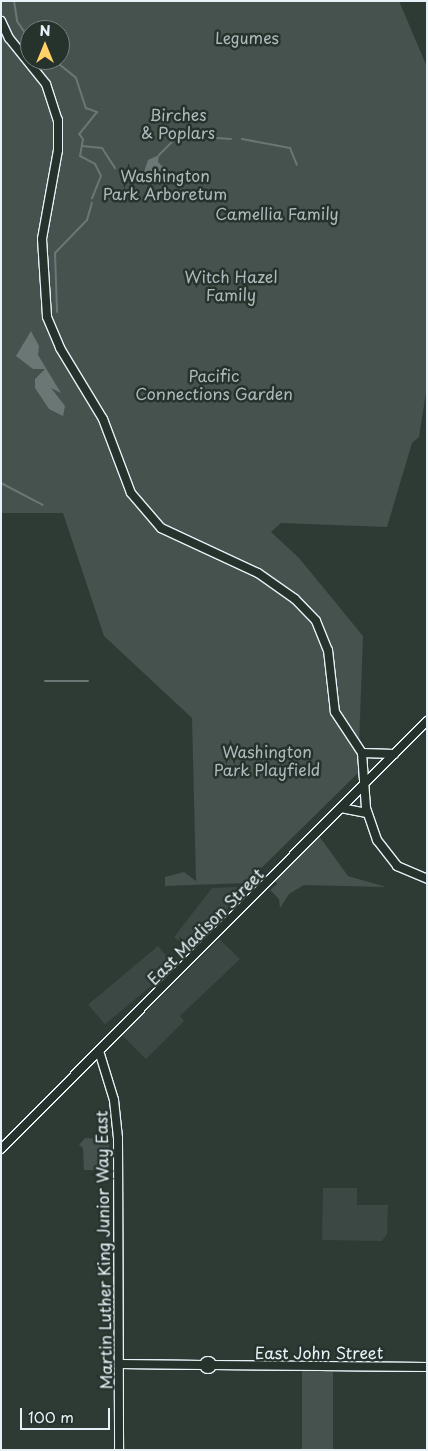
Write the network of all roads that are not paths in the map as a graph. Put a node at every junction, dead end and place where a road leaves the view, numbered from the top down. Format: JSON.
{"nodes":[{"id":1,"x":1,"y":21,"type":"edge"},
{"id":2,"x":427,"y":721,"type":"edge"},
{"id":3,"x":362,"y":753,"type":"junction"},
{"id":4,"x":394,"y":754,"type":"junction"},
{"id":5,"x":364,"y":784,"type":"junction"},
{"id":6,"x":341,"y":808,"type":"junction"},
{"id":7,"x":366,"y":813,"type":"junction"},
{"id":8,"x":427,"y":879,"type":"edge"},
{"id":9,"x":99,"y":1051,"type":"junction"},
{"id":10,"x":1,"y":1149,"type":"edge"},
{"id":11,"x":120,"y":1364,"type":"junction"},
{"id":12,"x":427,"y":1367,"type":"edge"},
{"id":13,"x":119,"y":1450,"type":"edge"}],
"edges":[{"from":1,"to":3,"type":"main road"},
{"from":2,"to":4,"type":"main road","name":"East Madison Street"},
{"from":3,"to":4,"type":"main road"},
{"from":3,"to":5,"type":"main road"},
{"from":4,"to":5,"type":"main road","name":"East Madison Street"},
{"from":5,"to":6,"type":"main road","name":"East Madison Street"},
{"from":5,"to":7,"type":"main road"},
{"from":6,"to":7,"type":"main road"},
{"from":6,"to":9,"type":"main road","name":"East Madison Street"},
{"from":7,"to":8,"type":"main road"},
{"from":9,"to":10,"type":"main road","name":"East Madison Street"},
{"from":9,"to":11,"type":"main road","name":"Martin Luther King Junior Way East"},
{"from":11,"to":12,"type":"main road","name":"East John Street"},
{"from":11,"to":13,"type":"main road","name":"Martin Luther King Junior Way East"}]}
